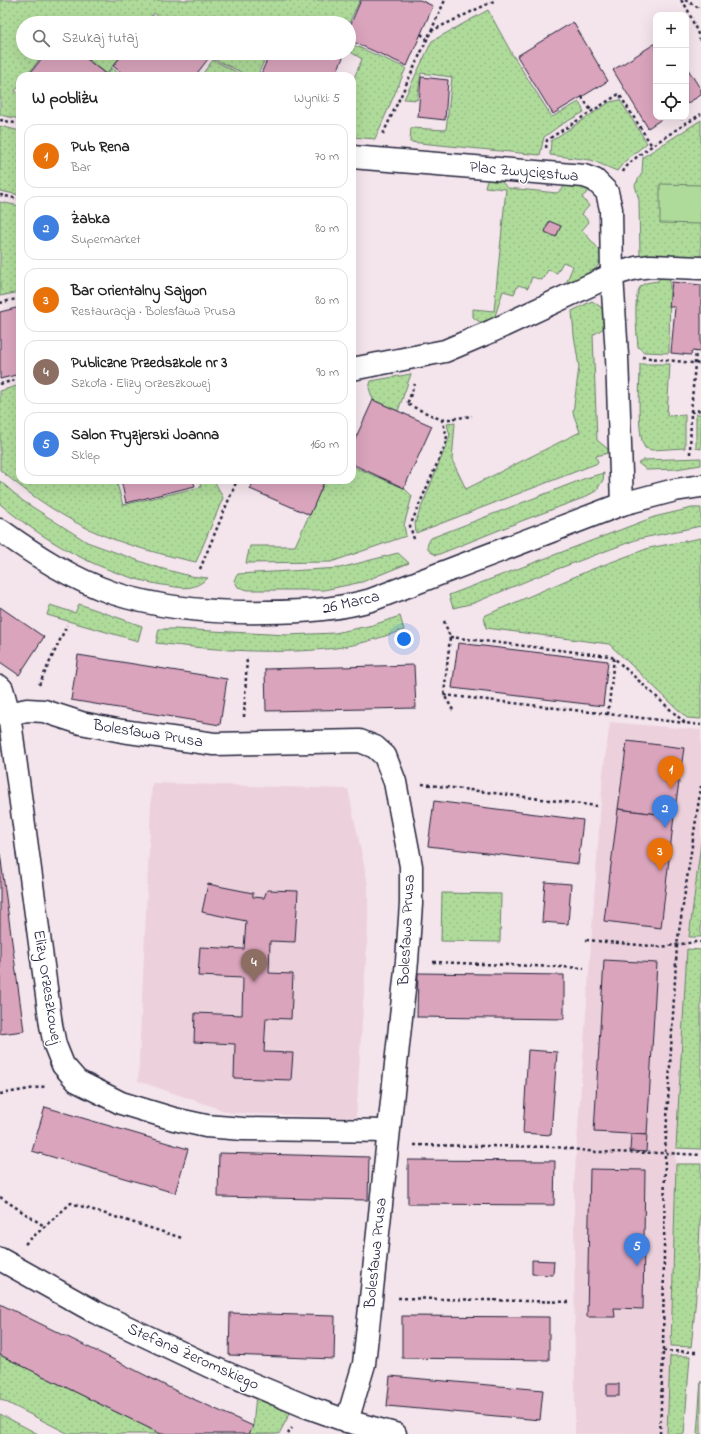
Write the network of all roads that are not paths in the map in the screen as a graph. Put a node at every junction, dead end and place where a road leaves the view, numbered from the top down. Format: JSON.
{"nodes":[{"id":1,"x":362,"y":158,"type":"edge"},
{"id":2,"x":701,"y":268,"type":"edge"},
{"id":3,"x":612,"y":275,"type":"junction"},
{"id":4,"x":356,"y":368,"type":"edge"},
{"id":5,"x":701,"y":486,"type":"edge"},
{"id":6,"x":622,"y":504,"type":"junction"},
{"id":7,"x":0,"y":530,"type":"edge"},
{"id":8,"x":0,"y":687,"type":"edge"},
{"id":9,"x":18,"y":712,"type":"junction"},
{"id":10,"x":387,"y":1137,"type":"junction"},
{"id":11,"x":6,"y":1263,"type":"edge"},
{"id":12,"x":347,"y":1421,"type":"junction"},
{"id":13,"x":395,"y":1434,"type":"edge"}],
"edges":[{"from":1,"to":3,"type":"street","name":"Plac Zwycięstwa"},
{"from":2,"to":3,"type":"street"},
{"from":3,"to":4,"type":"street"},
{"from":3,"to":6,"type":"street","name":"Plac Zwycięstwa"},
{"from":5,"to":6,"type":"street","name":"26 Marca"},
{"from":6,"to":7,"type":"street","name":"26 Marca"},
{"from":8,"to":9,"type":"street"},
{"from":9,"to":10,"type":"street","name":"Elizy Orzeszkowej"},
{"from":9,"to":10,"type":"street","name":"Bolesława Prusa"},
{"from":10,"to":12,"type":"street","name":"Bolesława Prusa"},
{"from":11,"to":12,"type":"street","name":"Stefana Żeromskiego"},
{"from":12,"to":13,"type":"street","name":"Stefana Żeromskiego"}]}
